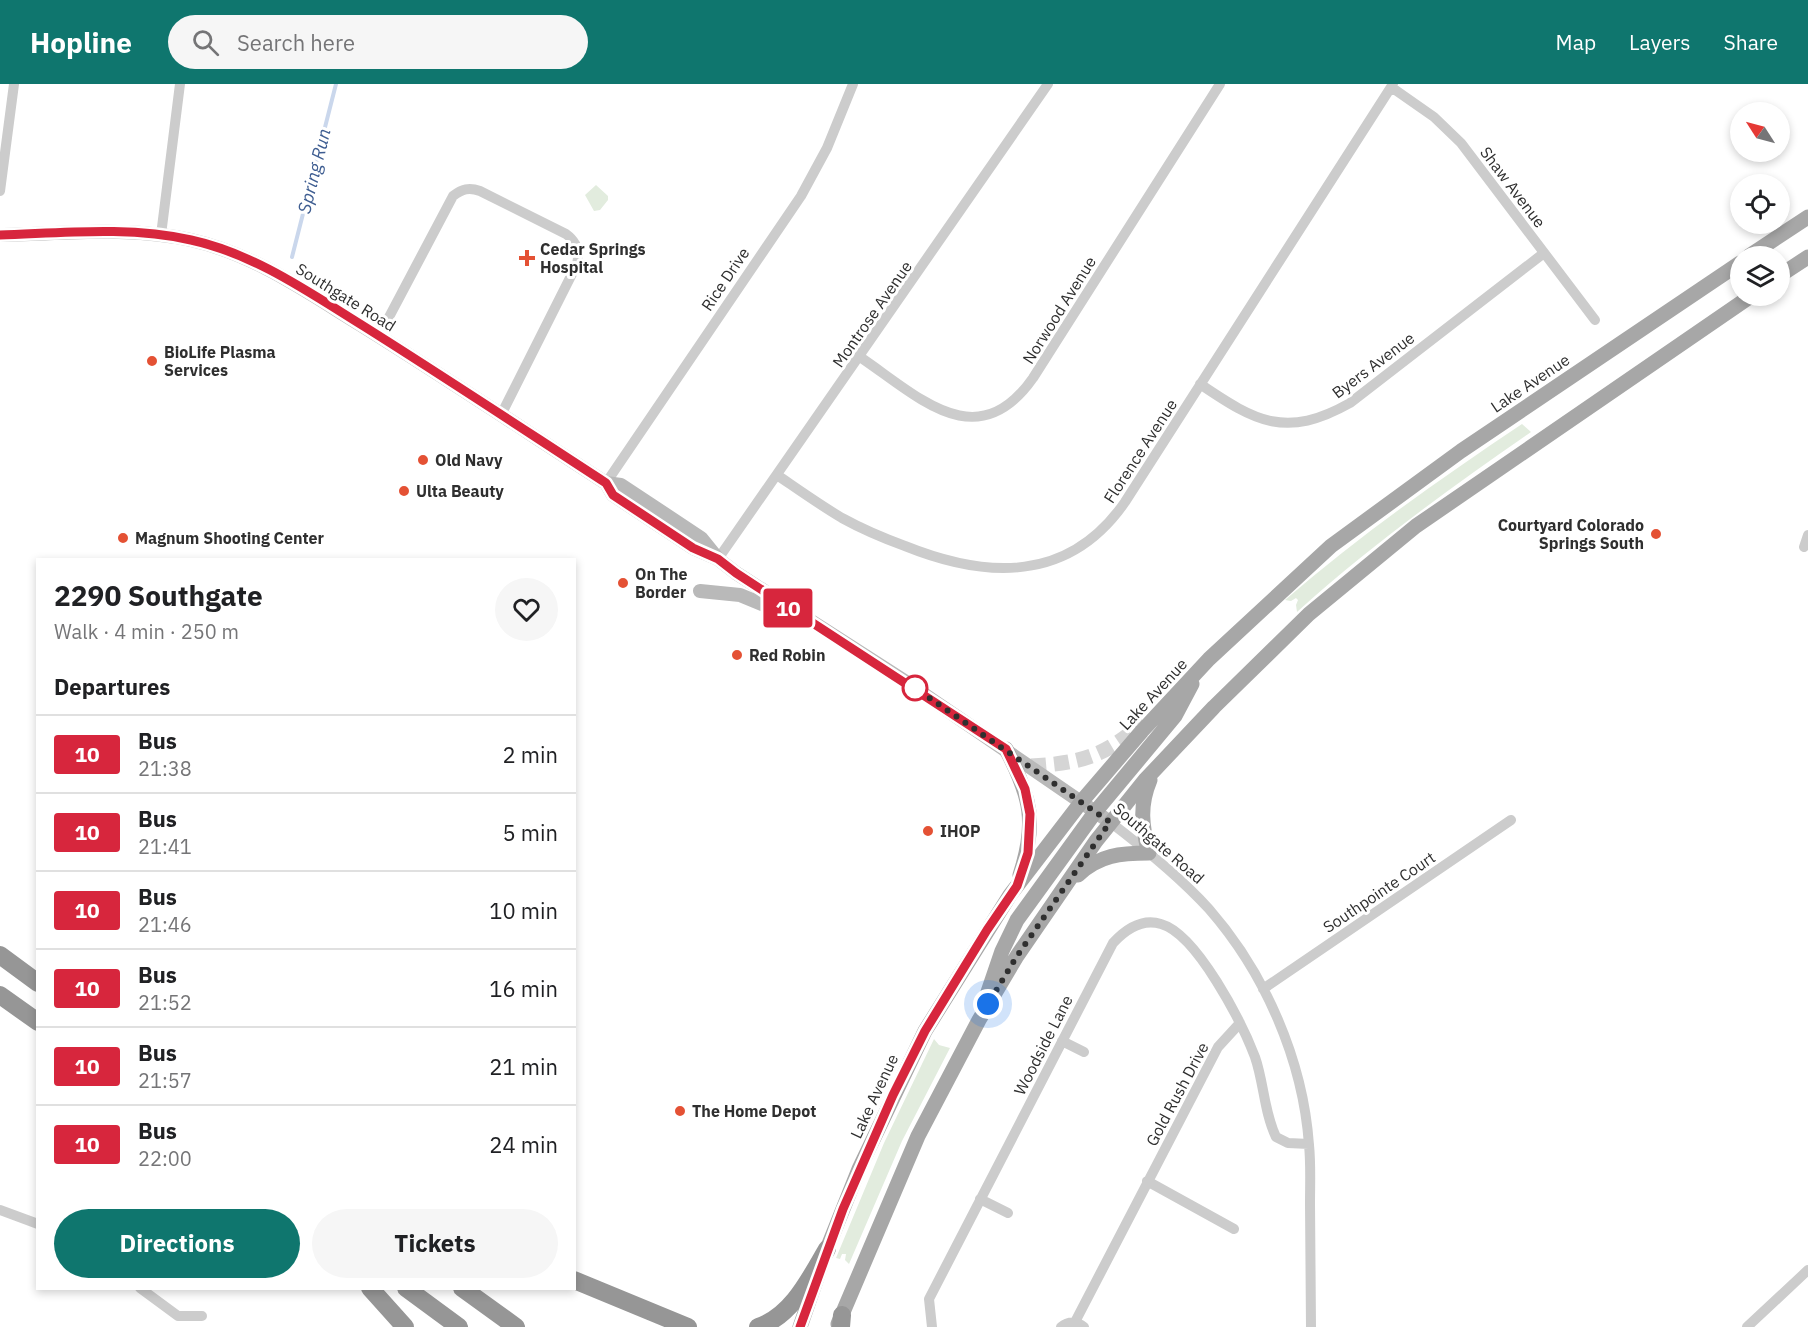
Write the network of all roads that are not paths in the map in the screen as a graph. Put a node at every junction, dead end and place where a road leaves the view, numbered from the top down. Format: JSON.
{"nodes":[{"id":1,"x":14,"y":84,"type":"edge"},
{"id":2,"x":180,"y":84,"type":"edge"},
{"id":3,"x":853,"y":84,"type":"edge"},
{"id":4,"x":1048,"y":84,"type":"edge"},
{"id":5,"x":1220,"y":84,"type":"edge"},
{"id":6,"x":1392,"y":85,"type":"edge"},
{"id":7,"x":0,"y":191,"type":"edge"},
{"id":8,"x":1808,"y":217,"type":"edge"},
{"id":9,"x":0,"y":235,"type":"edge"},
{"id":10,"x":160,"y":235,"type":"junction"},
{"id":11,"x":1764,"y":246,"type":"edge"},
{"id":12,"x":1544,"y":253,"type":"junction"},
{"id":13,"x":1808,"y":256,"type":"edge"},
{"id":14,"x":1790,"y":268,"type":"edge"},
{"id":15,"x":1730,"y":270,"type":"edge"},
{"id":16,"x":1736,"y":306,"type":"edge"},
{"id":17,"x":1595,"y":320,"type":"dead end"},
{"id":18,"x":379,"y":336,"type":"junction"},
{"id":19,"x":860,"y":357,"type":"junction"},
{"id":20,"x":1200,"y":384,"type":"junction"},
{"id":21,"x":501,"y":415,"type":"junction"},
{"id":22,"x":777,"y":475,"type":"junction"},
{"id":23,"x":606,"y":483,"type":"junction"},
{"id":24,"x":1808,"y":535,"type":"edge"},
{"id":25,"x":1804,"y":547,"type":"dead end"},
{"id":26,"x":718,"y":559,"type":"junction"},
{"id":27,"x":700,"y":591,"type":"dead end"},
{"id":28,"x":818,"y":627,"type":"junction"},
{"id":29,"x":1200,"y":669,"type":"junction"},
{"id":30,"x":1006,"y":749,"type":"junction"},
{"id":31,"x":1155,"y":769,"type":"junction"},
{"id":32,"x":1082,"y":801,"type":"junction"},
{"id":33,"x":1096,"y":811,"type":"junction"},
{"id":34,"x":1512,"y":820,"type":"dead end"},
{"id":35,"x":1110,"y":822,"type":"junction"},
{"id":36,"x":1149,"y":853,"type":"junction"},
{"id":37,"x":1017,"y":886,"type":"junction"},
{"id":38,"x":1062,"y":890,"type":"junction"},
{"id":39,"x":0,"y":955,"type":"edge"},
{"id":40,"x":36,"y":982,"type":"edge"},
{"id":41,"x":1263,"y":989,"type":"junction"},
{"id":42,"x":0,"y":995,"type":"edge"},
{"id":43,"x":979,"y":1020,"type":"junction"},
{"id":44,"x":36,"y":1021,"type":"edge"},
{"id":45,"x":1240,"y":1023,"type":"junction"},
{"id":46,"x":1062,"y":1041,"type":"junction"},
{"id":47,"x":1084,"y":1052,"type":"dead end"},
{"id":48,"x":1309,"y":1144,"type":"junction"},
{"id":49,"x":1148,"y":1181,"type":"junction"},
{"id":50,"x":980,"y":1199,"type":"junction"},
{"id":51,"x":0,"y":1210,"type":"edge"},
{"id":52,"x":1008,"y":1214,"type":"dead end"},
{"id":53,"x":36,"y":1223,"type":"edge"},
{"id":54,"x":1234,"y":1229,"type":"dead end"},
{"id":55,"x":827,"y":1249,"type":"junction"},
{"id":56,"x":1808,"y":1270,"type":"edge"},
{"id":57,"x":576,"y":1281,"type":"edge"},
{"id":58,"x":143,"y":1290,"type":"edge"},
{"id":59,"x":372,"y":1290,"type":"edge"},
{"id":60,"x":409,"y":1290,"type":"edge"},
{"id":61,"x":465,"y":1290,"type":"edge"},
{"id":62,"x":202,"y":1316,"type":"dead end"},
{"id":63,"x":840,"y":1323,"type":"edge"},
{"id":64,"x":1080,"y":1325,"type":"edge"},
{"id":65,"x":405,"y":1327,"type":"edge"},
{"id":66,"x":459,"y":1327,"type":"edge"},
{"id":67,"x":516,"y":1327,"type":"edge"},
{"id":68,"x":688,"y":1327,"type":"edge"},
{"id":69,"x":758,"y":1327,"type":"edge"},
{"id":70,"x":800,"y":1327,"type":"edge"},
{"id":71,"x":932,"y":1327,"type":"edge"},
{"id":72,"x":1061,"y":1327,"type":"edge"},
{"id":73,"x":1311,"y":1327,"type":"edge"},
{"id":74,"x":1747,"y":1327,"type":"edge"}],
"edges":[{"from":1,"to":7,"type":"street"},
{"from":2,"to":10,"type":"street"},
{"from":3,"to":23,"type":"street","name":"Rice Drive"},
{"from":4,"to":19,"type":"street","name":"Montrose Avenue"},
{"from":5,"to":19,"type":"street","name":"Norwood Avenue"},
{"from":6,"to":12,"type":"street","name":"Shaw Avenue"},
{"from":6,"to":20,"type":"street","name":"Florence Avenue"},
{"from":8,"to":11,"type":"main road"},
{"from":9,"to":10,"type":"street","name":"Southgate Road"},
{"from":10,"to":18,"type":"street","name":"Southgate Road"},
{"from":12,"to":17,"type":"street","name":"Shaw Avenue"},
{"from":12,"to":20,"type":"street","name":"Byers Avenue"},
{"from":13,"to":14,"type":"main road"},
{"from":15,"to":29,"type":"main road","name":"Lake Avenue"},
{"from":16,"to":31,"type":"main road"},
{"from":18,"to":21,"type":"street","name":"Southgate Road"},
{"from":18,"to":21,"type":"street"},
{"from":19,"to":22,"type":"street","name":"Montrose Avenue"},
{"from":20,"to":22,"type":"street","name":"Florence Avenue"},
{"from":21,"to":23,"type":"street","name":"Southgate Road"},
{"from":22,"to":26,"type":"street","name":"Montrose Avenue"},
{"from":23,"to":26,"type":"street","name":"Southgate Road"},
{"from":24,"to":25,"type":"street"},
{"from":26,"to":28,"type":"street","name":"Southgate Road"},
{"from":27,"to":28,"type":"street"},
{"from":28,"to":30,"type":"street","name":"Southgate Road"},
{"from":29,"to":32,"type":"main road","name":"Lake Avenue"},
{"from":29,"to":33,"type":"main road"},
{"from":30,"to":32,"type":"street","name":"Southgate Road"},
{"from":30,"to":37,"type":"main road"},
{"from":31,"to":35,"type":"main road"},
{"from":31,"to":36,"type":"main road"},
{"from":32,"to":33,"type":"street","name":"Southgate Road"},
{"from":32,"to":37,"type":"main road","name":"Lake Avenue"},
{"from":33,"to":35,"type":"street","name":"Southgate Road"},
{"from":33,"to":43,"type":"main road"},
{"from":34,"to":41,"type":"street","name":"Southpointe Court"},
{"from":35,"to":36,"type":"street","name":"Southgate Road"},
{"from":35,"to":38,"type":"main road"},
{"from":36,"to":38,"type":"main road"},
{"from":36,"to":41,"type":"street","name":"Southgate Road"},
{"from":37,"to":55,"type":"main road","name":"Lake Avenue"},
{"from":38,"to":43,"type":"main road"},
{"from":39,"to":40,"type":"highway"},
{"from":41,"to":48,"type":"street","name":"Southgate Road"},
{"from":42,"to":44,"type":"highway"},
{"from":43,"to":63,"type":"main road"},
{"from":45,"to":46,"type":"street","name":"Woodside Lane"},
{"from":45,"to":48,"type":"street"},
{"from":45,"to":49,"type":"street","name":"Gold Rush Drive"},
{"from":46,"to":47,"type":"street"},
{"from":46,"to":50,"type":"street","name":"Woodside Lane"},
{"from":48,"to":73,"type":"street","name":"Southgate Road"},
{"from":49,"to":54,"type":"street"},
{"from":49,"to":64,"type":"street","name":"Gold Rush Drive"},
{"from":50,"to":52,"type":"street"},
{"from":50,"to":71,"type":"street","name":"Woodside Lane"},
{"from":51,"to":53,"type":"street"},
{"from":55,"to":69,"type":"highway"},
{"from":55,"to":70,"type":"main road","name":"Lake Avenue"},
{"from":56,"to":74,"type":"street"},
{"from":57,"to":68,"type":"highway"},
{"from":58,"to":62,"type":"street"},
{"from":59,"to":65,"type":"highway"},
{"from":60,"to":66,"type":"highway"},
{"from":61,"to":67,"type":"highway"},
{"from":64,"to":72,"type":"street"}]}
